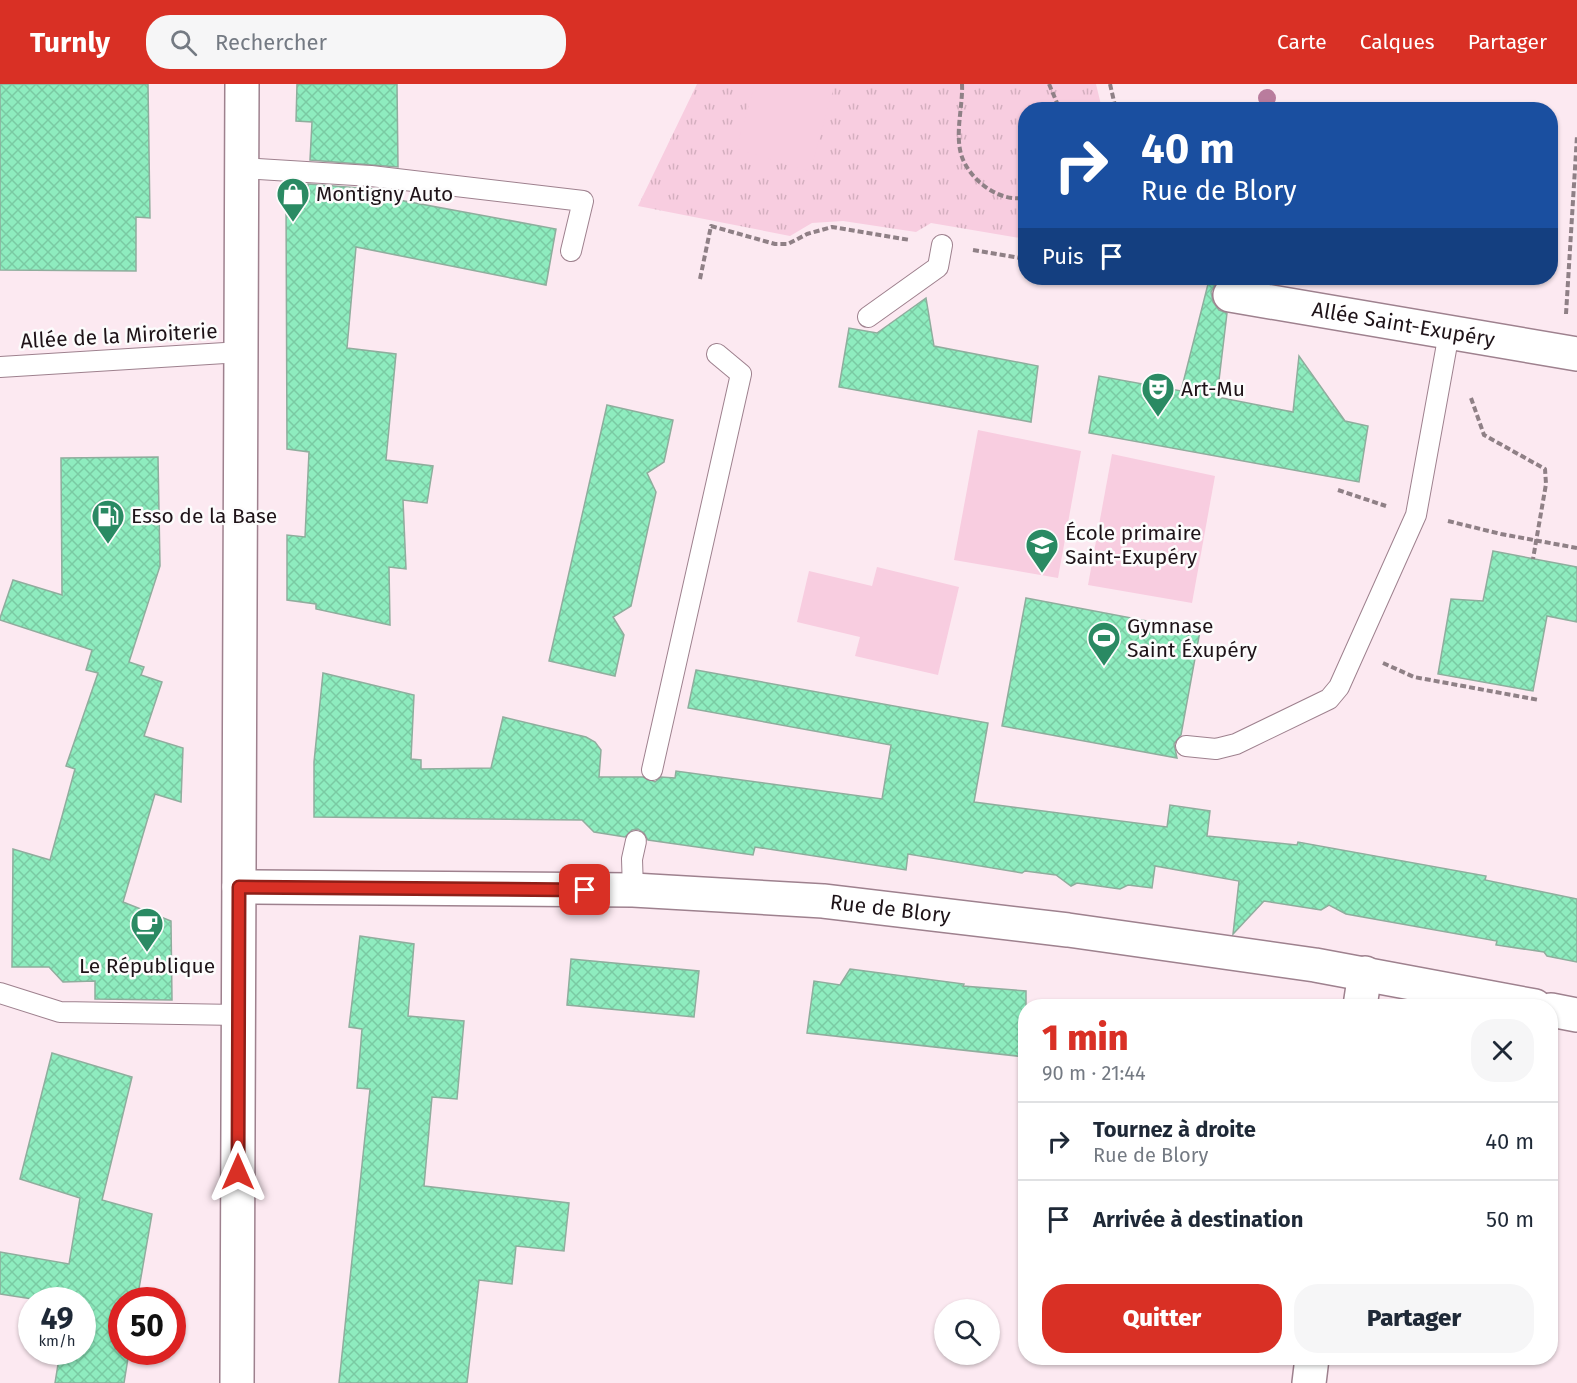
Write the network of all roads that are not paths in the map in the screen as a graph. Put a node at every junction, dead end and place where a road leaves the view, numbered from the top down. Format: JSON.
{"nodes":[{"id":1,"x":242,"y":84,"type":"edge"},
{"id":2,"x":242,"y":168,"type":"junction"},
{"id":3,"x":942,"y":245,"type":"road end"},
{"id":4,"x":571,"y":251,"type":"dead end"},
{"id":5,"x":1230,"y":295,"type":"dead end"},
{"id":6,"x":868,"y":317,"type":"dead end"},
{"id":7,"x":1449,"y":333,"type":"junction"},
{"id":8,"x":241,"y":352,"type":"junction"},
{"id":9,"x":1570,"y":352,"type":"edge"},
{"id":10,"x":717,"y":354,"type":"dead end"},
{"id":11,"x":0,"y":367,"type":"edge"},
{"id":12,"x":1186,"y":746,"type":"dead end"},
{"id":13,"x":652,"y":771,"type":"dead end"},
{"id":14,"x":636,"y":841,"type":"dead end"},
{"id":15,"x":239,"y":887,"type":"junction"},
{"id":16,"x":633,"y":890,"type":"junction"},
{"id":17,"x":1365,"y":973,"type":"junction"},
{"id":18,"x":0,"y":993,"type":"edge"},
{"id":19,"x":1361,"y":999,"type":"edge"},
{"id":20,"x":1499,"y":999,"type":"edge"},
{"id":21,"x":1558,"y":1011,"type":"edge"},
{"id":22,"x":238,"y":1015,"type":"junction"},
{"id":23,"x":1577,"y":1015,"type":"edge"},
{"id":24,"x":1311,"y":1365,"type":"edge"},
{"id":25,"x":237,"y":1383,"type":"edge"},
{"id":26,"x":1309,"y":1383,"type":"edge"}],
"edges":[{"from":1,"to":2,"type":"street"},
{"from":2,"to":4,"type":"lane"},
{"from":2,"to":8,"type":"street"},
{"from":3,"to":6,"type":"lane"},
{"from":5,"to":7,"type":"street","name":"Allée Saint-Exupéry"},
{"from":7,"to":9,"type":"street","name":"Allée Saint-Exupéry"},
{"from":7,"to":12,"type":"lane"},
{"from":8,"to":11,"type":"lane","name":"Allée de la Miroiterie"},
{"from":8,"to":15,"type":"street"},
{"from":10,"to":13,"type":"lane"},
{"from":14,"to":16,"type":"lane"},
{"from":15,"to":16,"type":"street","name":"Rue de Blory"},
{"from":15,"to":22,"type":"street"},
{"from":16,"to":17,"type":"street","name":"Rue de Blory"},
{"from":17,"to":19,"type":"street"},
{"from":17,"to":20,"type":"street","name":"Rue de Blory"},
{"from":18,"to":22,"type":"lane"},
{"from":21,"to":23,"type":"street"},
{"from":22,"to":25,"type":"street"},
{"from":24,"to":26,"type":"street"}]}
